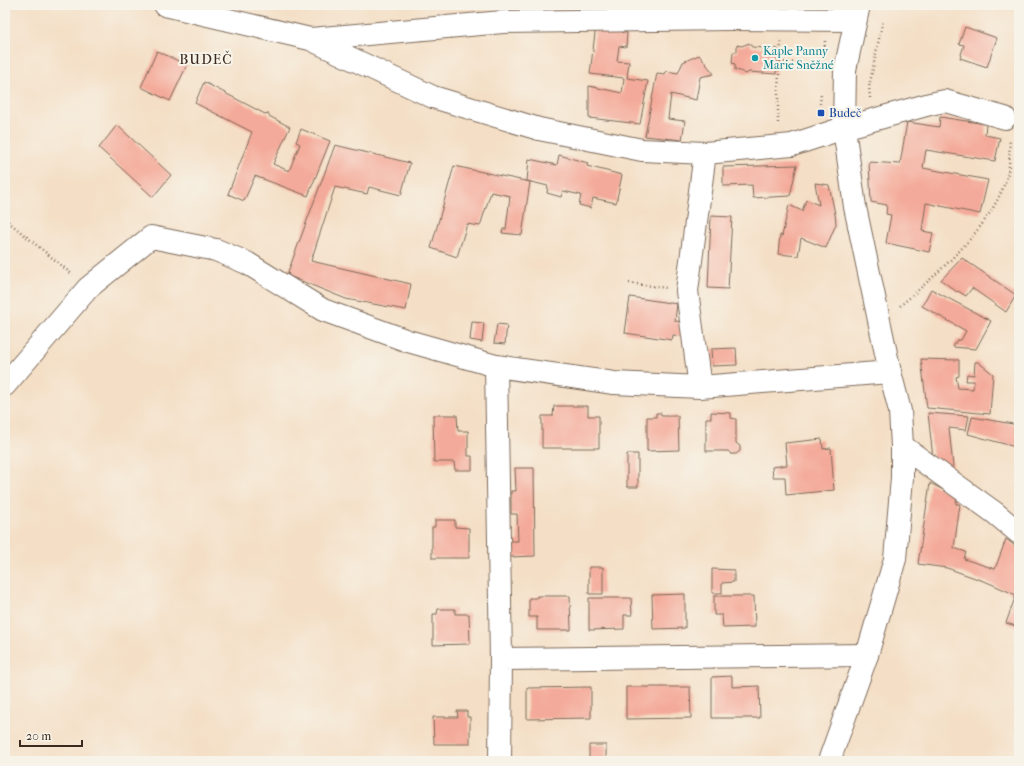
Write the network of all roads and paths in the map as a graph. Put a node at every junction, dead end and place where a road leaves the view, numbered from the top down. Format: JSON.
{"nodes":[{"id":1,"x":165,"y":5,"type":"edge"},
{"id":2,"x":857,"y":13,"type":"edge"},
{"id":3,"x":883,"y":20,"type":"dead end"},
{"id":4,"x":310,"y":39,"type":"junction"},
{"id":5,"x":824,"y":64,"type":"dead end"},
{"id":6,"x":1005,"y":118,"type":"joint"},
{"id":7,"x":870,"y":120,"type":"junction"},
{"id":8,"x":778,"y":123,"type":"dead end"},
{"id":9,"x":844,"y":128,"type":"junction"},
{"id":10,"x":705,"y":153,"type":"junction"},
{"id":11,"x":5,"y":220,"type":"edge"},
{"id":12,"x":629,"y":283,"type":"dead end"},
{"id":13,"x":88,"y":288,"type":"junction"},
{"id":14,"x":687,"y":291,"type":"junction"},
{"id":15,"x":900,"y":306,"type":"dead end"},
{"id":16,"x":496,"y":366,"type":"junction"},
{"id":17,"x":890,"y":372,"type":"junction"},
{"id":18,"x":5,"y":384,"type":"edge"},
{"id":19,"x":700,"y":387,"type":"junction"},
{"id":20,"x":902,"y":446,"type":"junction"},
{"id":21,"x":1019,"y":533,"type":"edge"},
{"id":22,"x":867,"y":655,"type":"junction"},
{"id":23,"x":501,"y":659,"type":"junction"},
{"id":24,"x":500,"y":761,"type":"edge"},
{"id":25,"x":829,"y":761,"type":"edge"}],
"edges":[{"from":1,"to":4,"type":"street"},
{"from":2,"to":4,"type":"street"},
{"from":2,"to":9,"type":"street"},
{"from":3,"to":7,"type":"path"},
{"from":4,"to":10,"type":"street"},
{"from":5,"to":8,"type":"path"},
{"from":6,"to":7,"type":"street"},
{"from":6,"to":15,"type":"path"},
{"from":7,"to":9,"type":"street"},
{"from":9,"to":10,"type":"street"},
{"from":9,"to":17,"type":"street"},
{"from":10,"to":14,"type":"street"},
{"from":11,"to":13,"type":"path"},
{"from":12,"to":14,"type":"path"},
{"from":13,"to":16,"type":"street"},
{"from":13,"to":18,"type":"street"},
{"from":14,"to":19,"type":"street"},
{"from":16,"to":19,"type":"street"},
{"from":16,"to":23,"type":"street"},
{"from":17,"to":19,"type":"street"},
{"from":17,"to":20,"type":"street"},
{"from":20,"to":21,"type":"street"},
{"from":20,"to":22,"type":"street"},
{"from":22,"to":23,"type":"street"},
{"from":22,"to":25,"type":"street"},
{"from":23,"to":24,"type":"street"}]}
